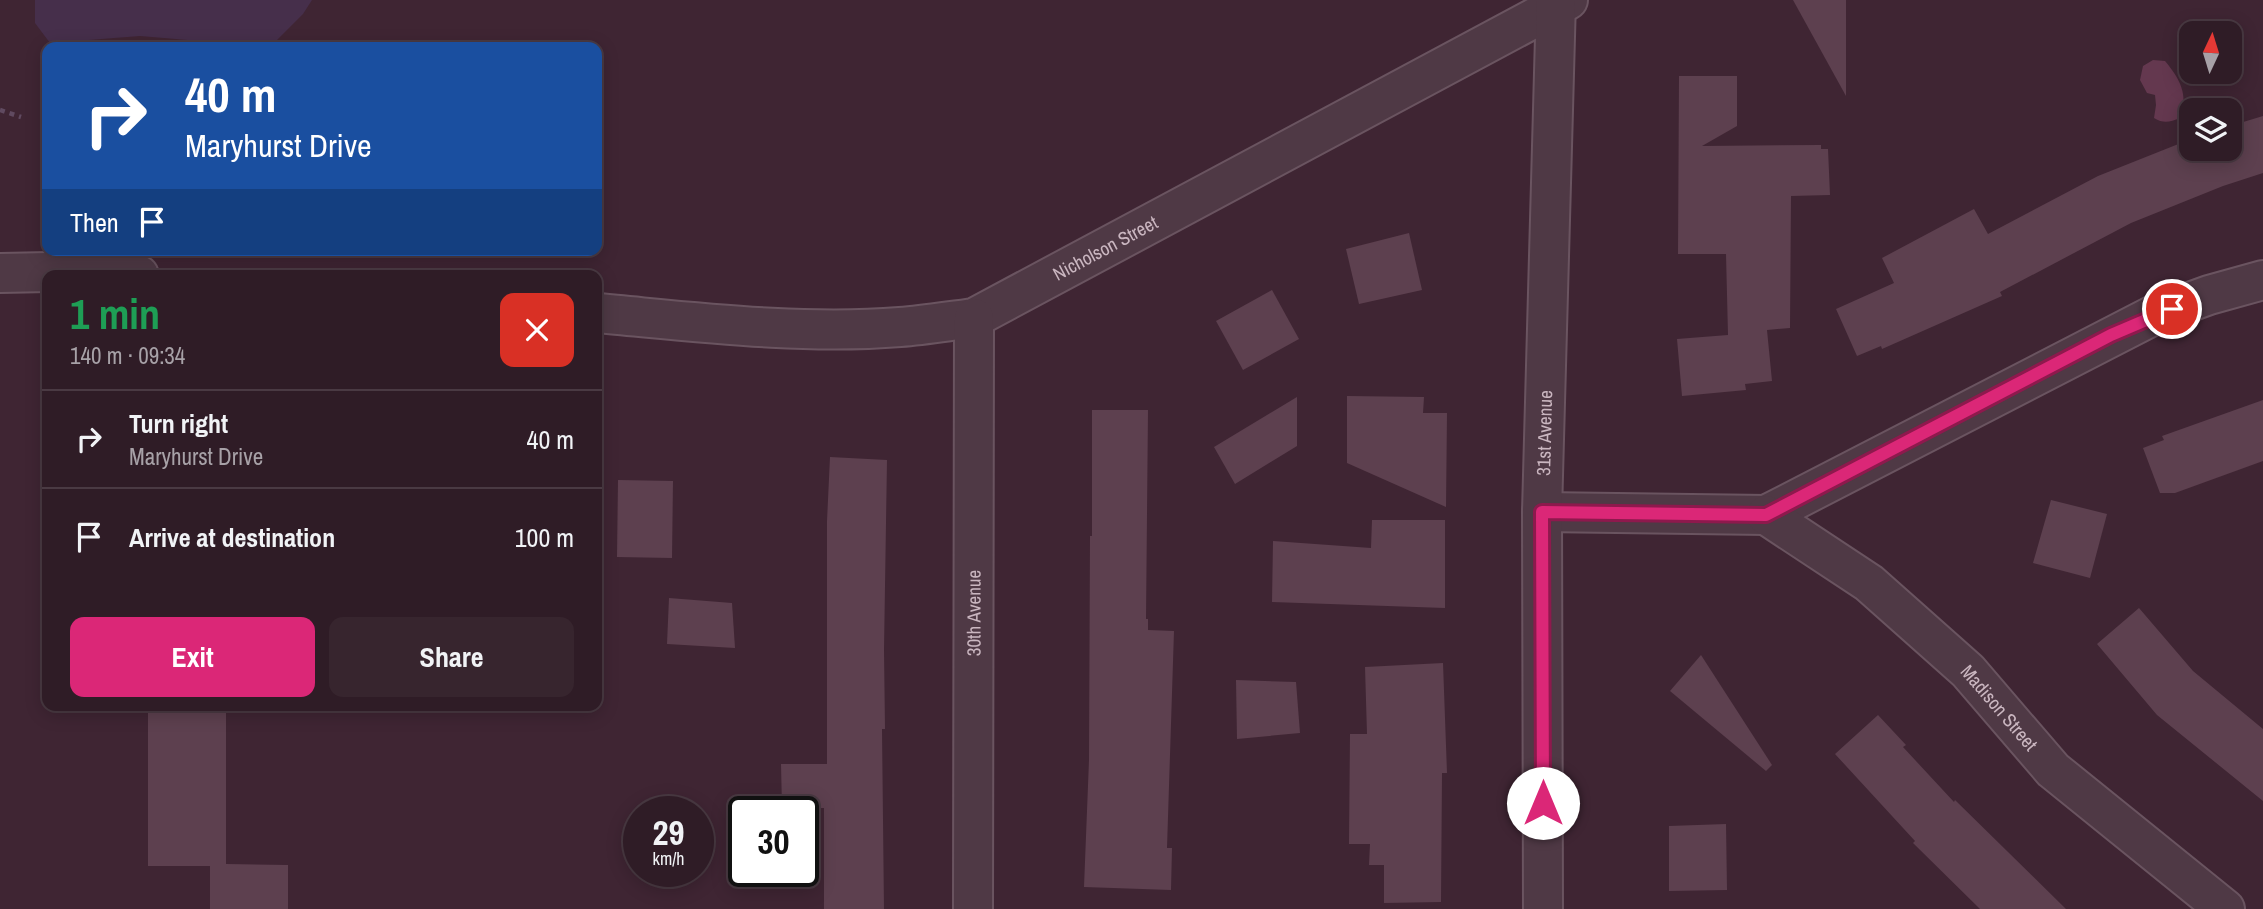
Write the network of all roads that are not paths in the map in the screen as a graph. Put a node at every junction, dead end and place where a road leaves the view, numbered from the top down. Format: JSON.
{"nodes":[{"id":1,"x":1560,"y":3,"type":"edge"},
{"id":2,"x":42,"y":272,"type":"edge"},
{"id":3,"x":0,"y":273,"type":"edge"},
{"id":4,"x":2263,"y":280,"type":"edge"},
{"id":5,"x":602,"y":313,"type":"edge"},
{"id":6,"x":974,"y":318,"type":"junction"},
{"id":7,"x":1542,"y":512,"type":"junction"},
{"id":8,"x":1766,"y":515,"type":"junction"},
{"id":9,"x":973,"y":909,"type":"edge"},
{"id":10,"x":1543,"y":909,"type":"edge"},
{"id":11,"x":2225,"y":909,"type":"edge"}],
"edges":[{"from":1,"to":6,"type":"street","name":"Nicholson Street"},
{"from":1,"to":7,"type":"street","name":"31st Avenue"},
{"from":2,"to":3,"type":"street"},
{"from":4,"to":8,"type":"street"},
{"from":5,"to":6,"type":"street","name":"Nicholson Street"},
{"from":6,"to":9,"type":"street","name":"30th Avenue"},
{"from":7,"to":8,"type":"street"},
{"from":7,"to":10,"type":"street","name":"31st Avenue"},
{"from":8,"to":11,"type":"street","name":"Madison Street"}]}
